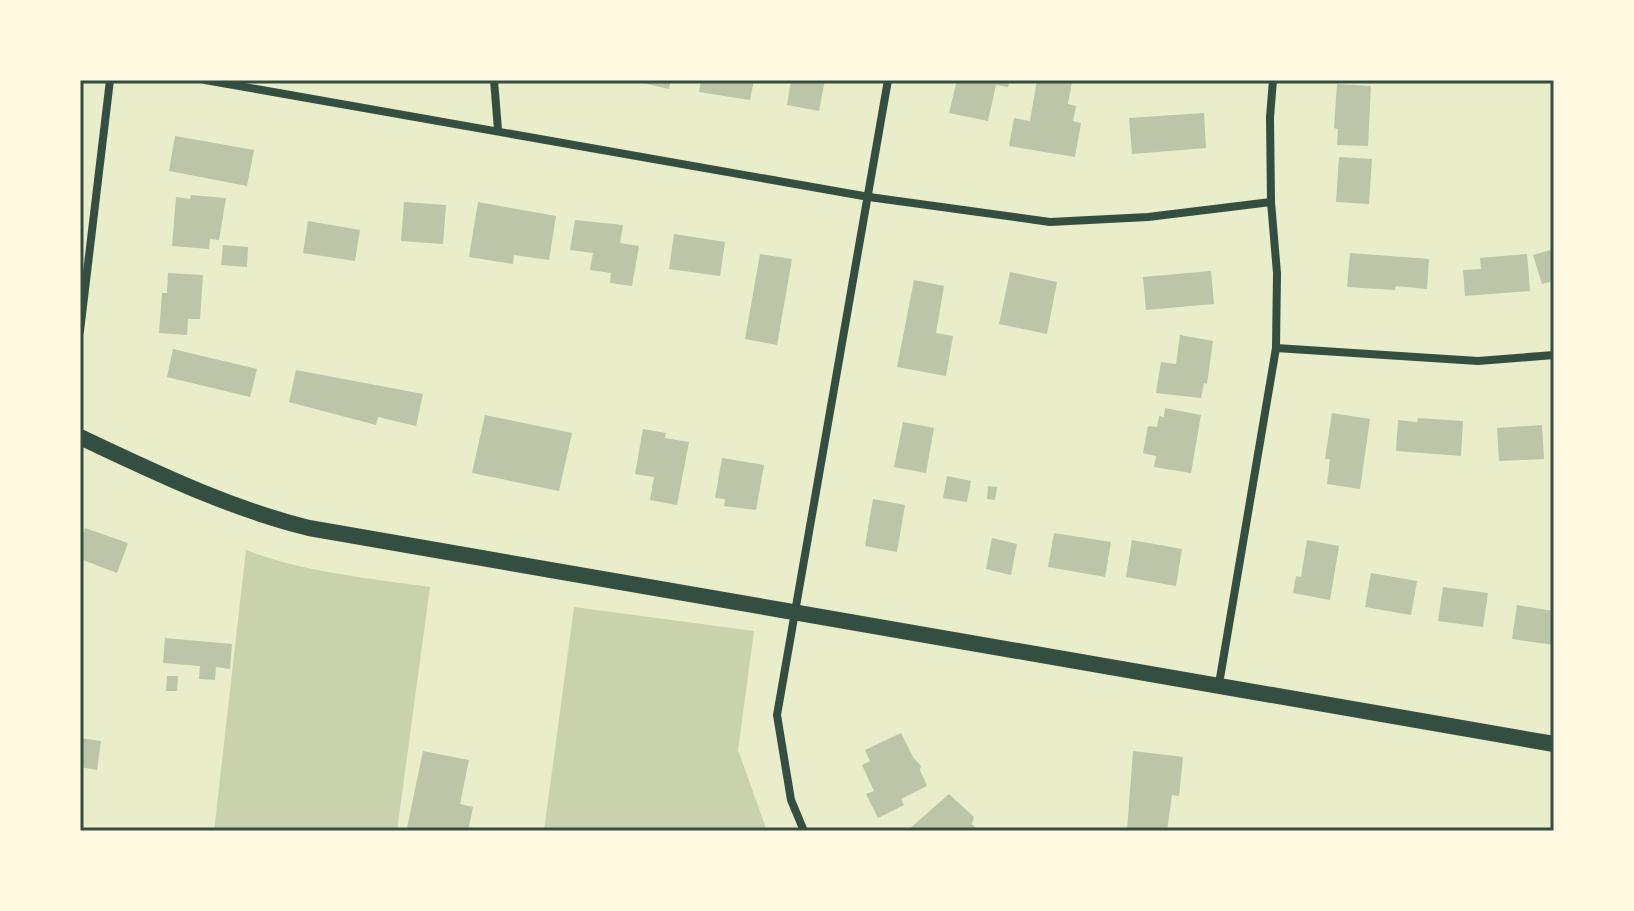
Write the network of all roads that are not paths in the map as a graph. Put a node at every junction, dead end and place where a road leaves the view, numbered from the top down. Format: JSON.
{"nodes":[{"id":1,"x":110,"y":80,"type":"edge"},
{"id":2,"x":205,"y":80,"type":"edge"},
{"id":3,"x":494,"y":80,"type":"edge"},
{"id":4,"x":888,"y":80,"type":"edge"},
{"id":5,"x":1273,"y":80,"type":"edge"},
{"id":6,"x":498,"y":130,"type":"junction"},
{"id":7,"x":869,"y":197,"type":"junction"},
{"id":8,"x":1271,"y":202,"type":"junction"},
{"id":9,"x":80,"y":331,"type":"edge"},
{"id":10,"x":1276,"y":348,"type":"junction"},
{"id":11,"x":1554,"y":355,"type":"edge"},
{"id":12,"x":80,"y":437,"type":"edge"},
{"id":13,"x":793,"y":611,"type":"junction"},
{"id":14,"x":1219,"y":684,"type":"junction"},
{"id":15,"x":1554,"y":744,"type":"edge"},
{"id":16,"x":804,"y":831,"type":"edge"}],
"edges":[{"from":1,"to":9,"type":"street"},
{"from":2,"to":6,"type":"street"},
{"from":3,"to":6,"type":"street"},
{"from":4,"to":7,"type":"street"},
{"from":5,"to":8,"type":"street"},
{"from":6,"to":7,"type":"street"},
{"from":7,"to":8,"type":"street"},
{"from":7,"to":13,"type":"street"},
{"from":8,"to":10,"type":"street"},
{"from":10,"to":11,"type":"street"},
{"from":10,"to":14,"type":"street"},
{"from":12,"to":13,"type":"main road"},
{"from":13,"to":14,"type":"main road"},
{"from":13,"to":16,"type":"street"},
{"from":14,"to":15,"type":"main road"}]}
